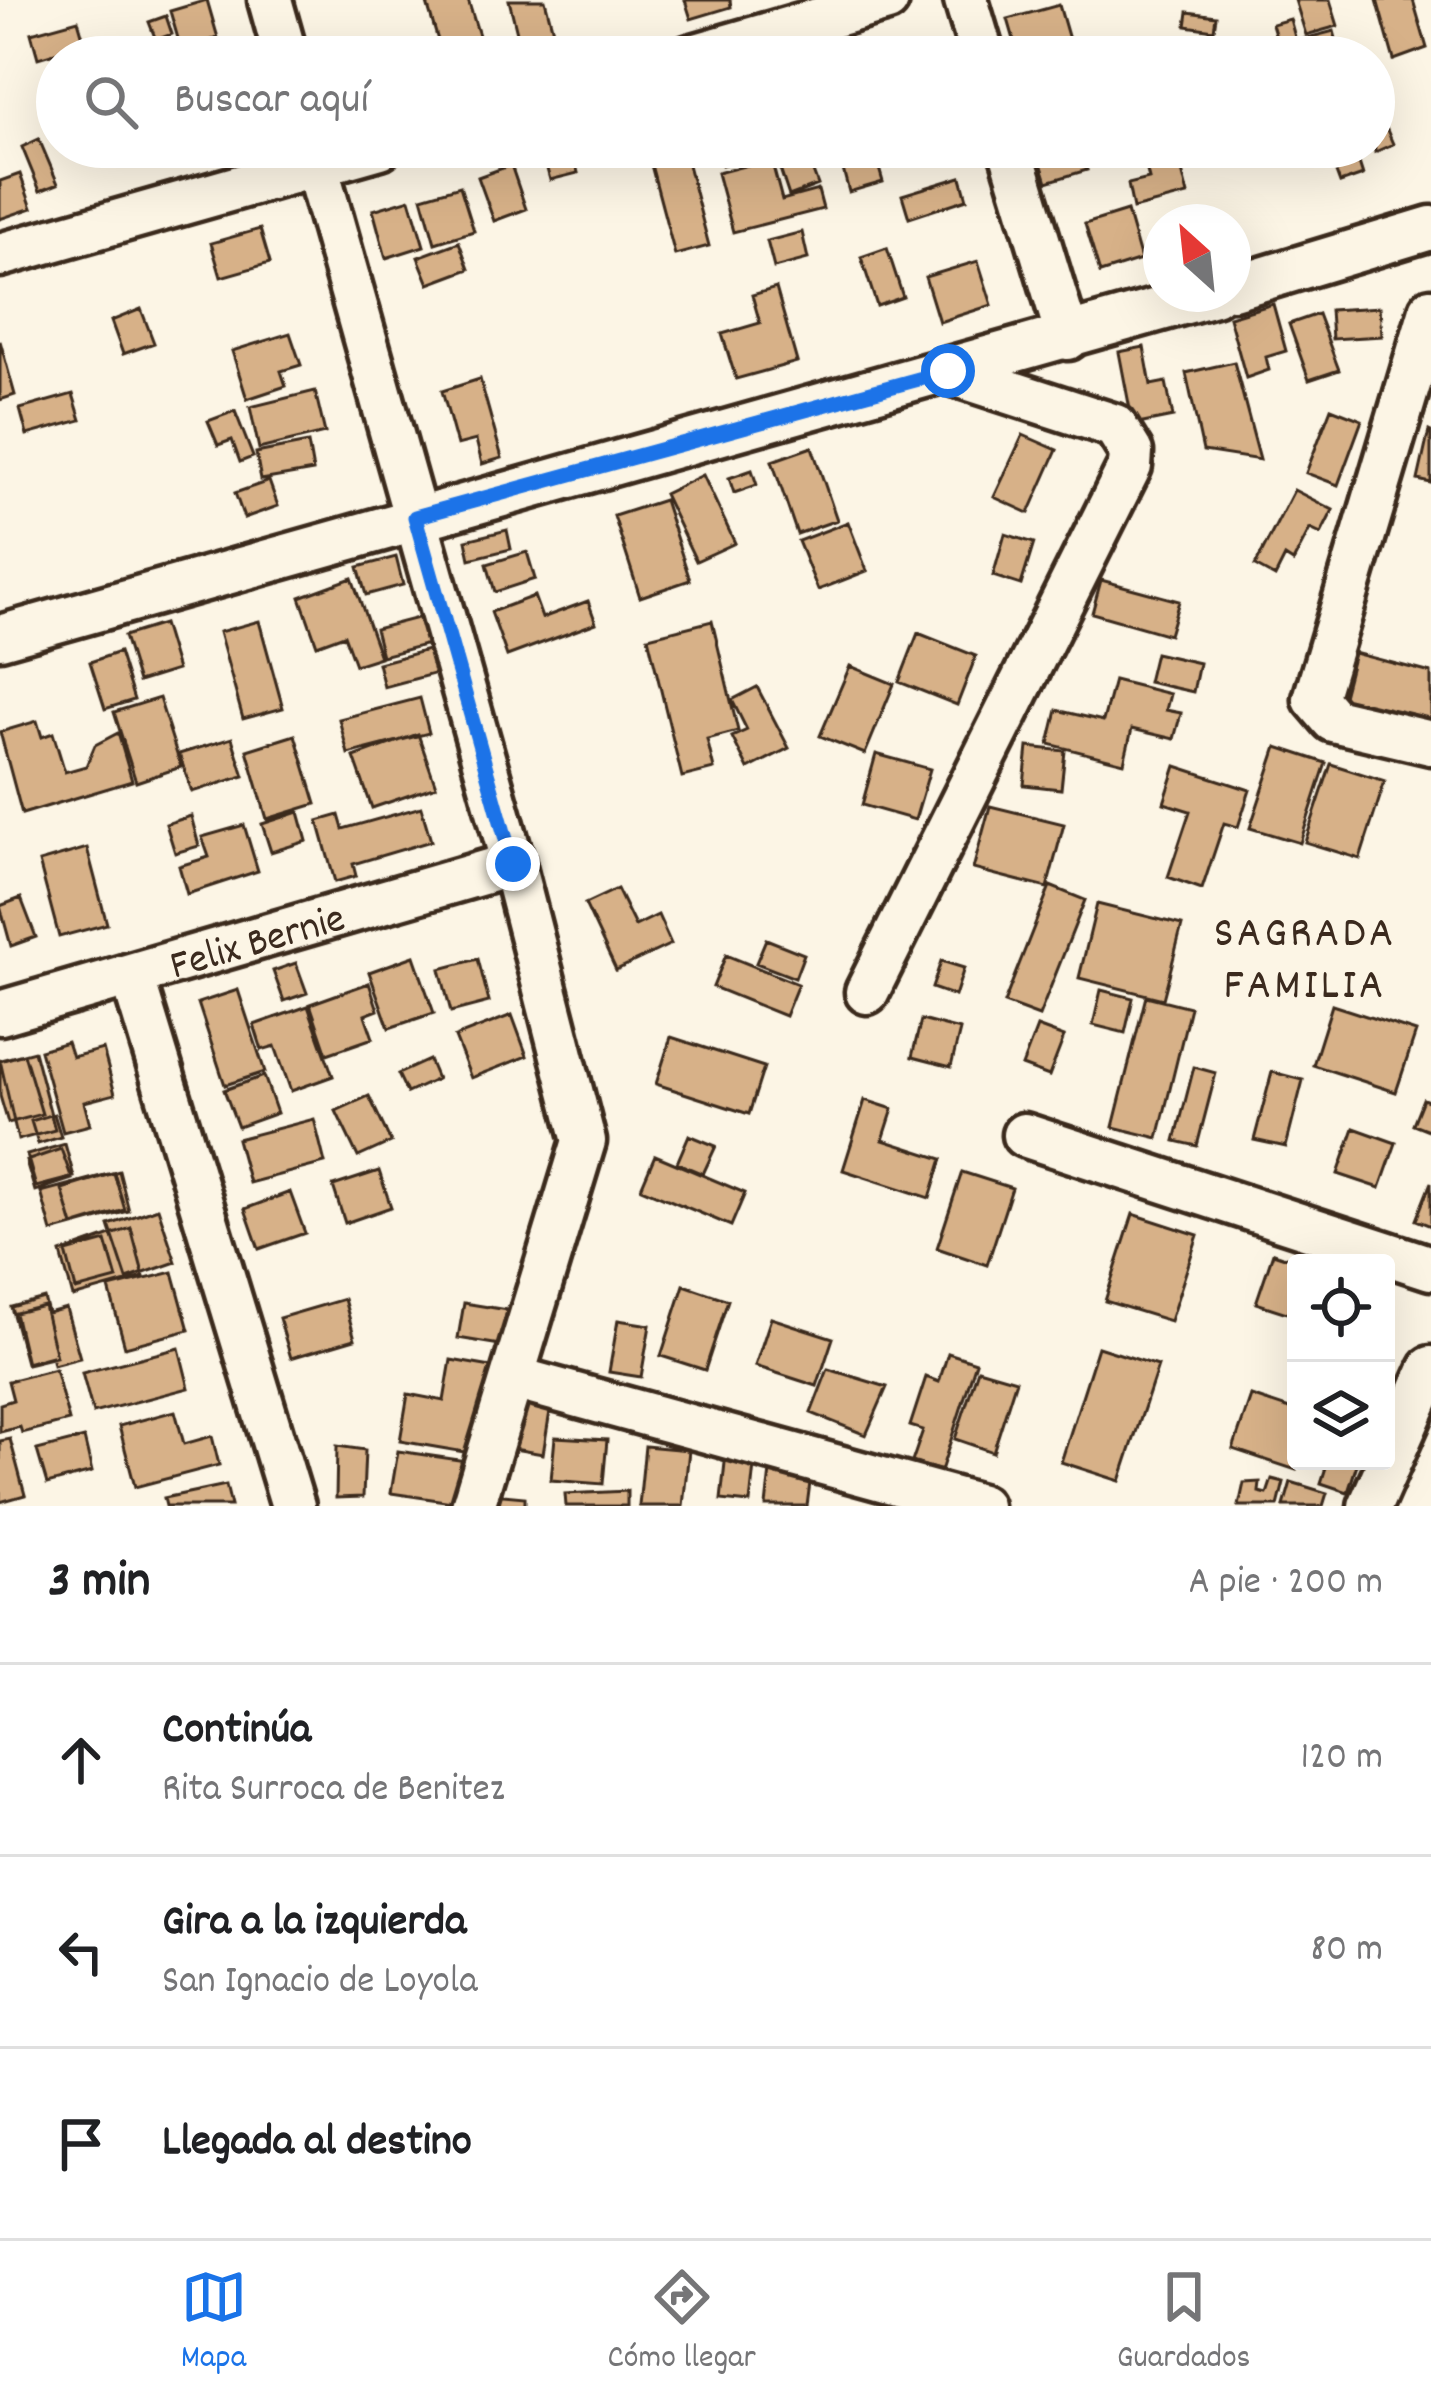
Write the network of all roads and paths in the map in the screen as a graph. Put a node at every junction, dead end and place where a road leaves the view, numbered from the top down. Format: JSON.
{"nodes":[{"id":1,"x":270,"y":0,"type":"edge"},
{"id":2,"x":887,"y":0,"type":"edge"},
{"id":3,"x":966,"y":0,"type":"edge"},
{"id":4,"x":280,"y":36,"type":"edge"},
{"id":5,"x":763,"y":36,"type":"edge"},
{"id":6,"x":977,"y":36,"type":"edge"},
{"id":7,"x":276,"y":168,"type":"edge"},
{"id":8,"x":317,"y":168,"type":"edge"},
{"id":9,"x":1016,"y":168,"type":"edge"},
{"id":10,"x":1431,"y":228,"type":"edge"},
{"id":11,"x":0,"y":255,"type":"edge"},
{"id":12,"x":1251,"y":283,"type":"edge"},
{"id":13,"x":1431,"y":310,"type":"edge"},
{"id":14,"x":1154,"y":312,"type":"edge"},
{"id":15,"x":1068,"y":338,"type":"junction"},
{"id":16,"x":948,"y":371,"type":"junction"},
{"id":17,"x":415,"y":517,"type":"junction"},
{"id":18,"x":0,"y":637,"type":"edge"},
{"id":19,"x":1431,"y":742,"type":"edge"},
{"id":20,"x":513,"y":864,"type":"junction"},
{"id":21,"x":132,"y":976,"type":"junction"},
{"id":22,"x":867,"y":992,"type":"dead end"},
{"id":23,"x":0,"y":1012,"type":"edge"},
{"id":24,"x":1024,"y":1135,"type":"dead end"},
{"id":25,"x":1431,"y":1268,"type":"edge"},
{"id":26,"x":1431,"y":1368,"type":"edge"},
{"id":27,"x":514,"y":1378,"type":"junction"},
{"id":28,"x":881,"y":1491,"type":"edge"},
{"id":29,"x":293,"y":1506,"type":"edge"},
{"id":30,"x":473,"y":1506,"type":"edge"},
{"id":31,"x":980,"y":1506,"type":"edge"},
{"id":32,"x":1370,"y":1506,"type":"edge"}],
"edges":[{"from":1,"to":4,"type":"street"},
{"from":2,"to":5,"type":"street"},
{"from":3,"to":6,"type":"street"},
{"from":7,"to":11,"type":"street"},
{"from":8,"to":17,"type":"street"},
{"from":9,"to":15,"type":"street"},
{"from":10,"to":12,"type":"street"},
{"from":13,"to":19,"type":"street"},
{"from":14,"to":15,"type":"street"},
{"from":15,"to":16,"type":"street"},
{"from":16,"to":17,"type":"street"},
{"from":16,"to":22,"type":"street"},
{"from":17,"to":18,"type":"street"},
{"from":17,"to":20,"type":"street"},
{"from":20,"to":21,"type":"street","name":"Felix Bernie"},
{"from":20,"to":27,"type":"street"},
{"from":21,"to":23,"type":"street","name":"Felix Bernie"},
{"from":21,"to":29,"type":"street"},
{"from":24,"to":25,"type":"street"},
{"from":26,"to":32,"type":"street"},
{"from":27,"to":28,"type":"street"},
{"from":27,"to":30,"type":"street"},
{"from":28,"to":31,"type":"street"}]}
